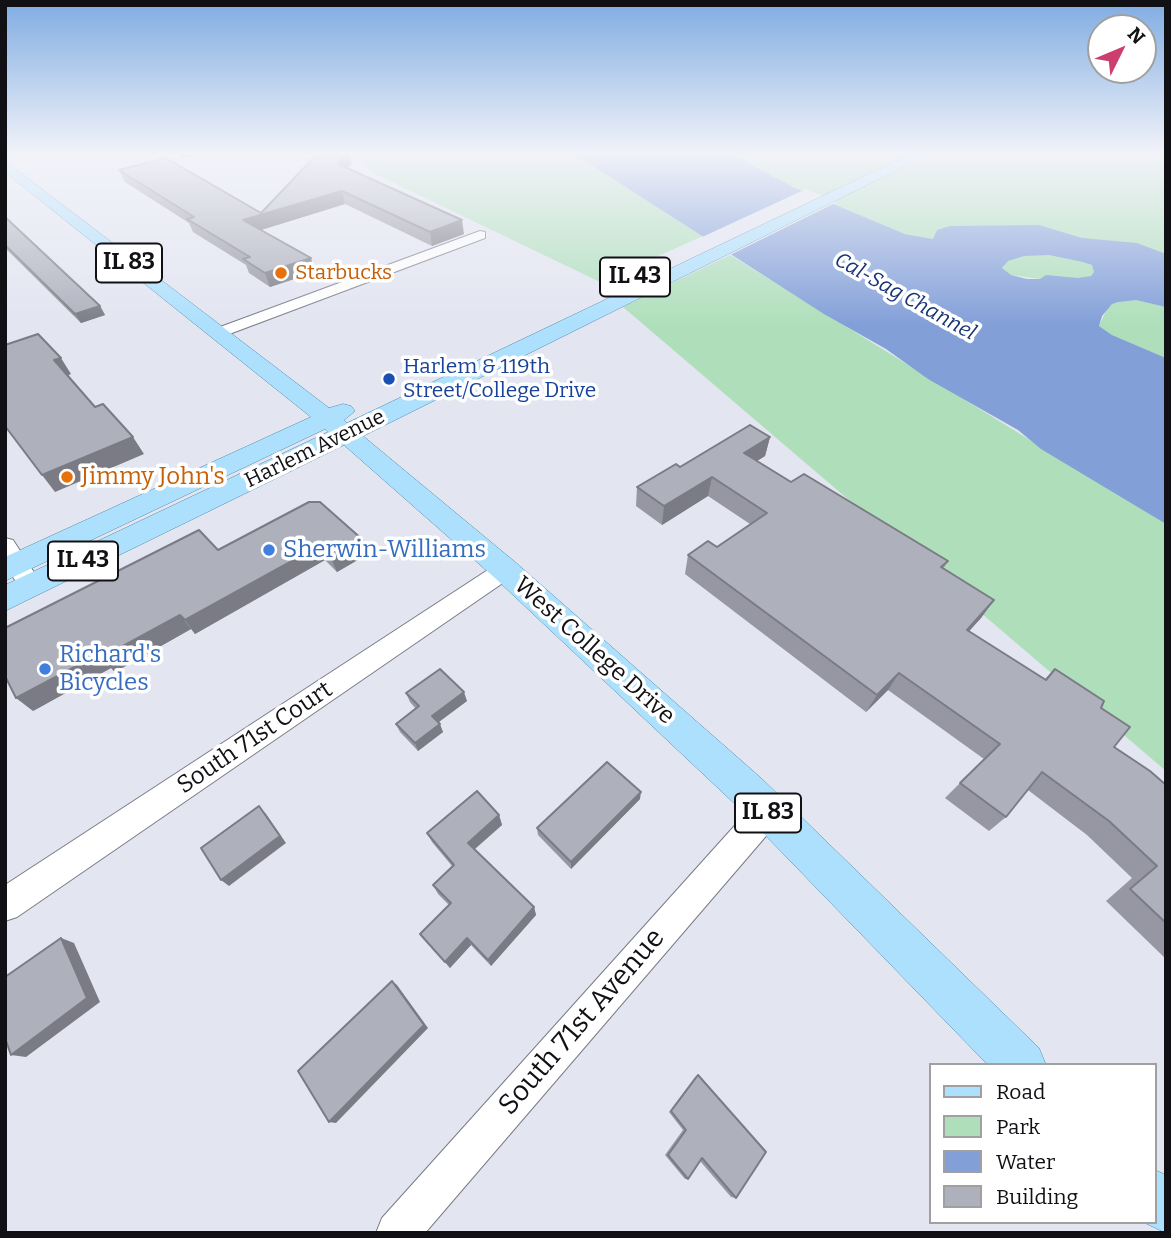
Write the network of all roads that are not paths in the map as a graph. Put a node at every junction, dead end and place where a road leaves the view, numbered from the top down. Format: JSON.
{"nodes":[{"id":1,"x":62,"y":210,"type":"edge"},
{"id":2,"x":794,"y":210,"type":"edge"},
{"id":3,"x":480,"y":235,"type":"dead end"},
{"id":4,"x":218,"y":333,"type":"junction"},
{"id":5,"x":336,"y":426,"type":"junction"},
{"id":6,"x":505,"y":570,"type":"junction"},
{"id":7,"x":13,"y":573,"type":"edge"},
{"id":8,"x":767,"y":812,"type":"junction"},
{"id":9,"x":5,"y":905,"type":"edge"},
{"id":10,"x":1020,"y":1063,"type":"edge"},
{"id":11,"x":397,"y":1233,"type":"edge"}],
"edges":[{"from":1,"to":4,"type":"main road","name":"West College Drive","number":"IL 83"},
{"from":2,"to":5,"type":"main road","name":"Harlem Avenue","number":"IL 43"},
{"from":3,"to":4,"type":"street"},
{"from":4,"to":5,"type":"main road","name":"West College Drive","number":"IL 83"},
{"from":5,"to":6,"type":"main road","name":"West College Drive","number":"IL 83"},
{"from":5,"to":7,"type":"main road","name":"Harlem Avenue","number":"IL 43"},
{"from":6,"to":8,"type":"main road","name":"West College Drive","number":"IL 83"},
{"from":6,"to":9,"type":"street","name":"South 71st Court"},
{"from":8,"to":10,"type":"main road","name":"West College Drive","number":"IL 83"},
{"from":8,"to":11,"type":"street","name":"South 71st Avenue"}]}
